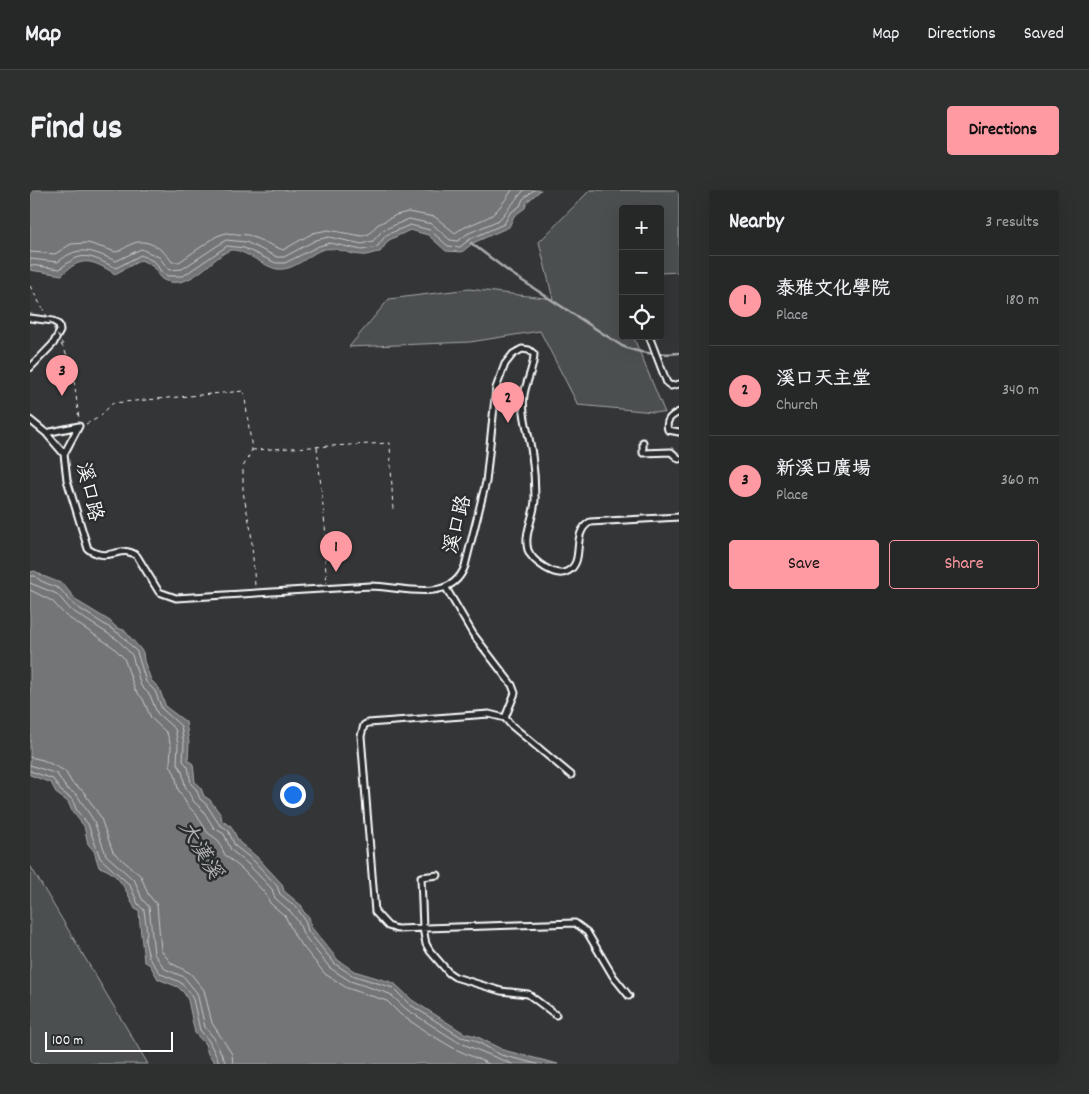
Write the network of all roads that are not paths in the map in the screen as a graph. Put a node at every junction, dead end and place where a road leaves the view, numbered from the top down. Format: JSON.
{"nodes":[{"id":1,"x":30,"y":318,"type":"edge"},
{"id":2,"x":651,"y":340,"type":"edge"},
{"id":3,"x":30,"y":368,"type":"edge"},
{"id":4,"x":679,"y":384,"type":"edge"},
{"id":5,"x":679,"y":412,"type":"edge"},
{"id":6,"x":30,"y":420,"type":"edge"},
{"id":7,"x":679,"y":432,"type":"edge"},
{"id":8,"x":46,"y":433,"type":"junction"},
{"id":9,"x":643,"y":442,"type":"dead end"},
{"id":10,"x":64,"y":454,"type":"junction"},
{"id":11,"x":679,"y":458,"type":"edge"},
{"id":12,"x":679,"y":517,"type":"edge"},
{"id":13,"x":446,"y":588,"type":"junction"},
{"id":14,"x":506,"y":718,"type":"junction"},
{"id":15,"x":571,"y":775,"type":"dead end"},
{"id":16,"x":438,"y":875,"type":"dead end"},
{"id":17,"x":423,"y":928,"type":"junction"},
{"id":18,"x":629,"y":996,"type":"dead end"},
{"id":19,"x":556,"y":1015,"type":"dead end"}],
"edges":[{"from":1,"to":3,"type":"lane"},
{"from":2,"to":4,"type":"lane"},
{"from":5,"to":7,"type":"lane"},
{"from":6,"to":8,"type":"lane","name":"溪口路"},
{"from":8,"to":10,"type":"lane","name":"溪口路"},
{"from":8,"to":10,"type":"lane"},
{"from":9,"to":11,"type":"lane"},
{"from":10,"to":13,"type":"lane","name":"溪口路"},
{"from":12,"to":13,"type":"lane","name":"溪口路"},
{"from":13,"to":14,"type":"lane"},
{"from":14,"to":15,"type":"lane"},
{"from":14,"to":17,"type":"lane"},
{"from":16,"to":17,"type":"lane"},
{"from":17,"to":18,"type":"lane"},
{"from":17,"to":19,"type":"lane"}]}
